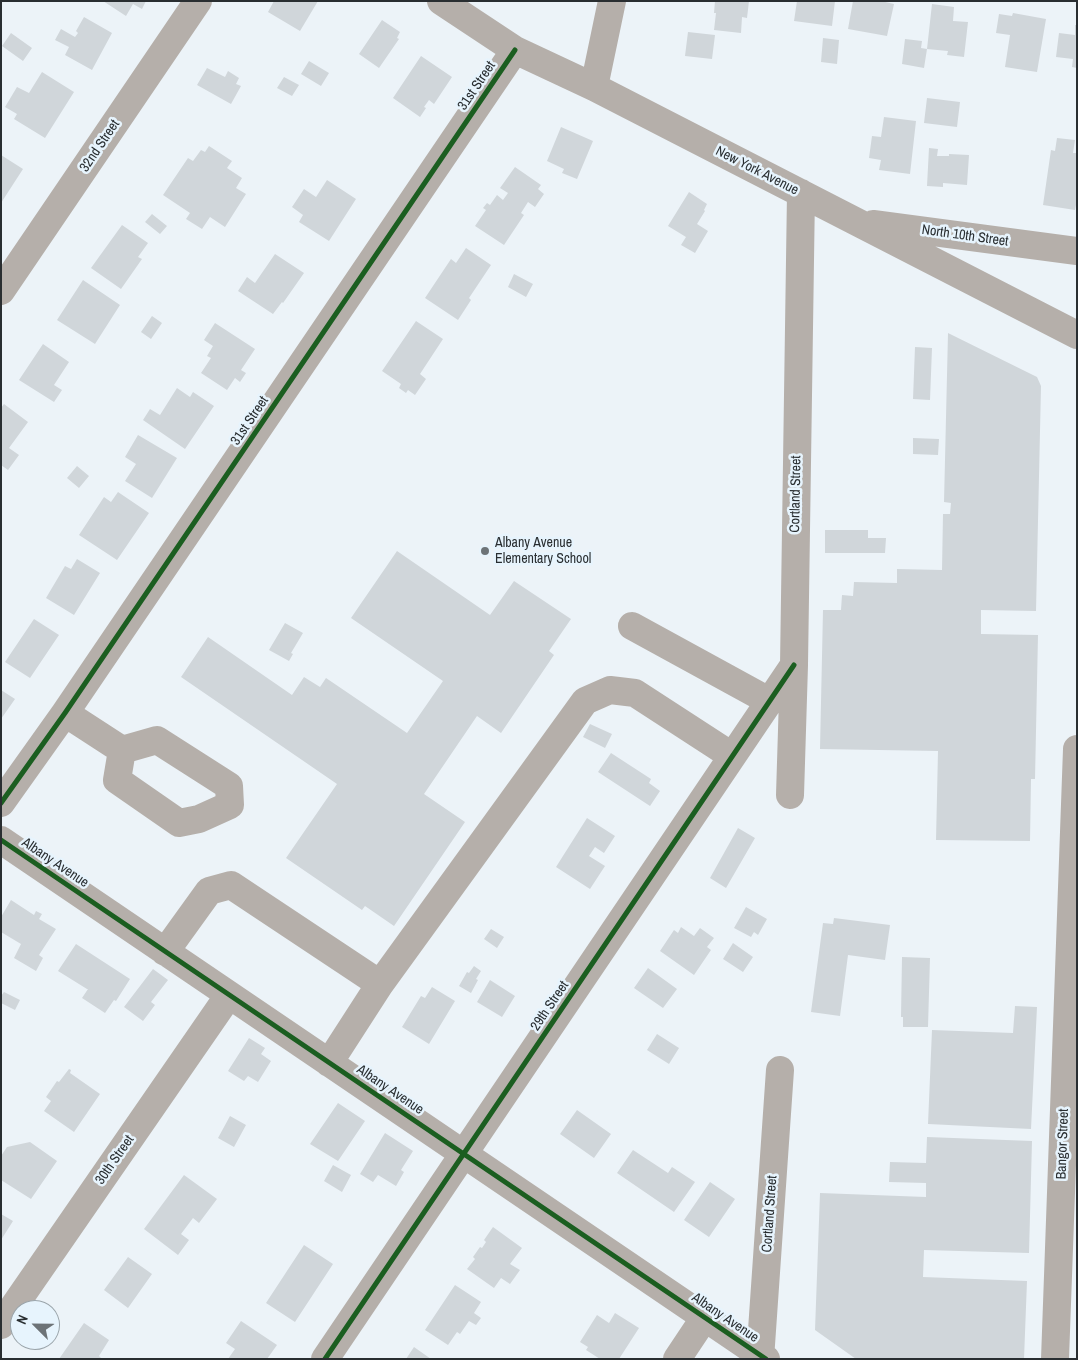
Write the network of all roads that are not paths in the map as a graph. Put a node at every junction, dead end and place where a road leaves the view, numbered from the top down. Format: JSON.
{"nodes":[{"id":1,"x":198,"y":1,"type":"edge"},
{"id":2,"x":442,"y":1,"type":"edge"},
{"id":3,"x":612,"y":1,"type":"edge"},
{"id":4,"x":515,"y":50,"type":"junction"},
{"id":5,"x":594,"y":87,"type":"junction"},
{"id":6,"x":801,"y":193,"type":"junction"},
{"id":7,"x":854,"y":221,"type":"junction"},
{"id":8,"x":1077,"y":251,"type":"edge"},
{"id":9,"x":1,"y":291,"type":"edge"},
{"id":10,"x":1077,"y":335,"type":"edge"},
{"id":11,"x":632,"y":626,"type":"dead end"},
{"id":12,"x":794,"y":665,"type":"junction"},
{"id":13,"x":769,"y":702,"type":"junction"},
{"id":14,"x":65,"y":713,"type":"junction"},
{"id":15,"x":1077,"y":749,"type":"edge"},
{"id":16,"x":122,"y":750,"type":"dead end"},
{"id":17,"x":732,"y":756,"type":"junction"},
{"id":18,"x":790,"y":795,"type":"dead end"},
{"id":19,"x":1,"y":803,"type":"edge"},
{"id":20,"x":1,"y":840,"type":"edge"},
{"id":21,"x":166,"y":952,"type":"junction"},
{"id":22,"x":380,"y":984,"type":"junction"},
{"id":23,"x":229,"y":995,"type":"junction"},
{"id":24,"x":329,"y":1063,"type":"junction"},
{"id":25,"x":780,"y":1070,"type":"dead end"},
{"id":26,"x":463,"y":1154,"type":"junction"},
{"id":27,"x":705,"y":1318,"type":"junction"},
{"id":28,"x":1,"y":1325,"type":"edge"},
{"id":29,"x":762,"y":1358,"type":"edge"},
{"id":30,"x":325,"y":1359,"type":"edge"},
{"id":31,"x":677,"y":1359,"type":"edge"},
{"id":32,"x":1055,"y":1359,"type":"edge"}],
"edges":[{"from":1,"to":9,"type":"street","name":"32nd Street"},
{"from":2,"to":4,"type":"street","name":"New York Avenue"},
{"from":3,"to":5,"type":"street"},
{"from":4,"to":5,"type":"street","name":"New York Avenue"},
{"from":4,"to":14,"type":"street","name":"31st Street"},
{"from":5,"to":6,"type":"street","name":"New York Avenue"},
{"from":6,"to":7,"type":"street","name":"New York Avenue"},
{"from":6,"to":12,"type":"street","name":"Cortland Street"},
{"from":7,"to":8,"type":"street","name":"North 10th Street"},
{"from":7,"to":10,"type":"street","name":"New York Avenue"},
{"from":11,"to":13,"type":"street"},
{"from":12,"to":13,"type":"street","name":"29th Street"},
{"from":12,"to":18,"type":"street","name":"Cortland Street"},
{"from":13,"to":17,"type":"street","name":"29th Street"},
{"from":14,"to":16,"type":"street"},
{"from":14,"to":19,"type":"street","name":"31st Street"},
{"from":15,"to":32,"type":"street","name":"Bangor Street"},
{"from":17,"to":22,"type":"street"},
{"from":17,"to":26,"type":"street","name":"29th Street"},
{"from":20,"to":21,"type":"street","name":"Albany Avenue"},
{"from":21,"to":22,"type":"street"},
{"from":21,"to":23,"type":"street","name":"Albany Avenue"},
{"from":22,"to":24,"type":"street"},
{"from":23,"to":24,"type":"street","name":"Albany Avenue"},
{"from":23,"to":28,"type":"street","name":"30th Street"},
{"from":24,"to":26,"type":"street","name":"Albany Avenue"},
{"from":25,"to":29,"type":"street","name":"Cortland Street"},
{"from":26,"to":27,"type":"street","name":"Albany Avenue"},
{"from":26,"to":30,"type":"street","name":"29th Street"},
{"from":27,"to":29,"type":"street","name":"Albany Avenue"},
{"from":27,"to":31,"type":"street"}]}
